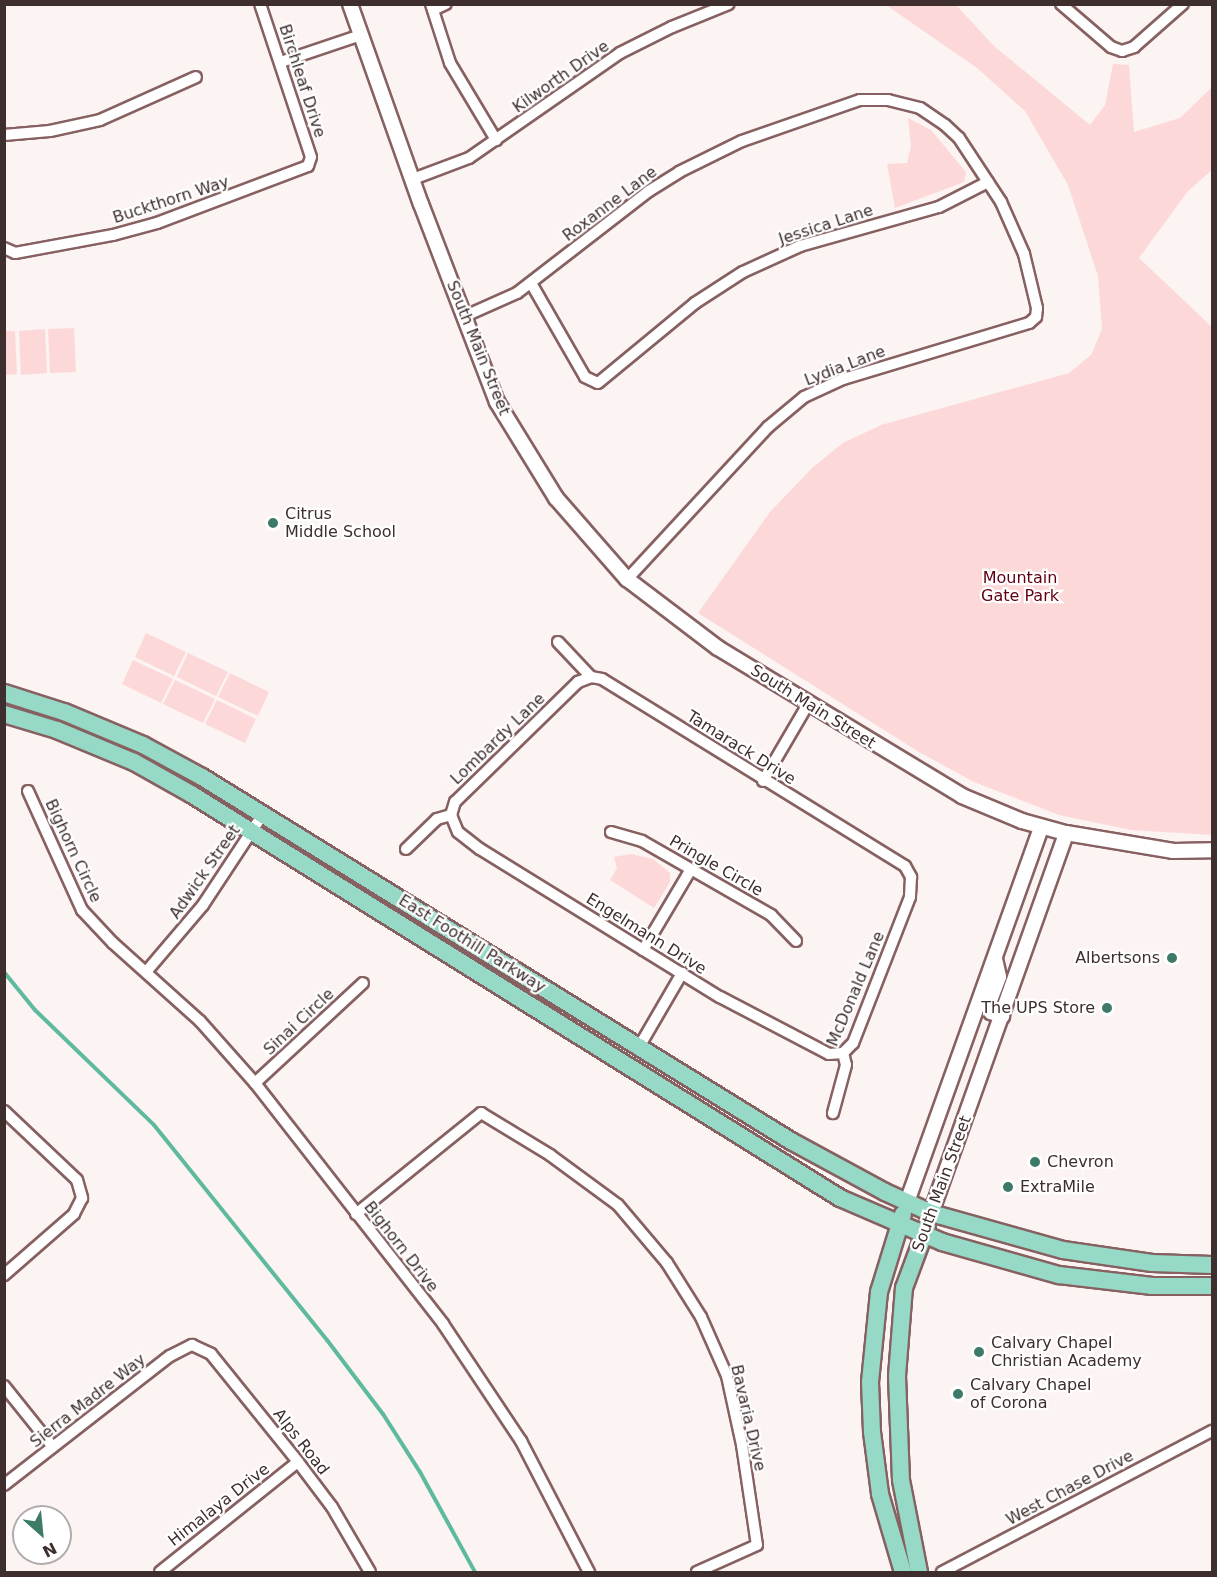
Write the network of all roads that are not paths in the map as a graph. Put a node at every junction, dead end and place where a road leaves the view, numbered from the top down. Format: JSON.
{"nodes":[{"id":1,"x":260,"y":4,"type":"edge"},
{"id":2,"x":350,"y":4,"type":"edge"},
{"id":3,"x":446,"y":4,"type":"edge"},
{"id":4,"x":729,"y":4,"type":"edge"},
{"id":5,"x":1061,"y":4,"type":"edge"},
{"id":6,"x":1183,"y":4,"type":"edge"},
{"id":7,"x":432,"y":7,"type":"edge"},
{"id":8,"x":361,"y":35,"type":"junction"},
{"id":9,"x":281,"y":62,"type":"junction"},
{"id":10,"x":196,"y":77,"type":"dead end"},
{"id":11,"x":4,"y":135,"type":"edge"},
{"id":12,"x":496,"y":140,"type":"junction"},
{"id":13,"x":308,"y":166,"type":"joint"},
{"id":14,"x":413,"y":179,"type":"junction"},
{"id":15,"x":988,"y":182,"type":"junction"},
{"id":16,"x":4,"y":248,"type":"edge"},
{"id":17,"x":531,"y":283,"type":"junction"},
{"id":18,"x":464,"y":316,"type":"junction"},
{"id":19,"x":627,"y":579,"type":"junction"},
{"id":20,"x":558,"y":642,"type":"dead end"},
{"id":21,"x":591,"y":677,"type":"junction"},
{"id":22,"x":4,"y":693,"type":"edge"},
{"id":23,"x":808,"y":704,"type":"junction"},
{"id":24,"x":4,"y":714,"type":"edge"},
{"id":25,"x":763,"y":781,"type":"junction"},
{"id":26,"x":28,"y":791,"type":"dead end"},
{"id":27,"x":263,"y":814,"type":"junction"},
{"id":28,"x":451,"y":815,"type":"junction"},
{"id":29,"x":1041,"y":827,"type":"junction"},
{"id":30,"x":252,"y":831,"type":"junction"},
{"id":31,"x":611,"y":832,"type":"dead end"},
{"id":32,"x":1066,"y":833,"type":"junction"},
{"id":33,"x":406,"y":849,"type":"dead end"},
{"id":34,"x":1212,"y":850,"type":"edge"},
{"id":35,"x":690,"y":871,"type":"junction"},
{"id":36,"x":911,"y":877,"type":"joint"},
{"id":37,"x":796,"y":941,"type":"dead end"},
{"id":38,"x":643,"y":950,"type":"junction"},
{"id":39,"x":995,"y":958,"type":"junction"},
{"id":40,"x":146,"y":972,"type":"junction"},
{"id":41,"x":682,"y":973,"type":"junction"},
{"id":42,"x":363,"y":983,"type":"dead end"},
{"id":43,"x":506,"y":990,"type":"junction"},
{"id":44,"x":1002,"y":1016,"type":"junction"},
{"id":45,"x":639,"y":1047,"type":"junction"},
{"id":46,"x":843,"y":1053,"type":"junction"},
{"id":47,"x":255,"y":1083,"type":"junction"},
{"id":48,"x":4,"y":1111,"type":"edge"},
{"id":49,"x":833,"y":1113,"type":"dead end"},
{"id":50,"x":907,"y":1202,"type":"junction"},
{"id":51,"x":357,"y":1214,"type":"junction"},
{"id":52,"x":931,"y":1214,"type":"junction"},
{"id":53,"x":899,"y":1224,"type":"junction"},
{"id":54,"x":924,"y":1234,"type":"junction"},
{"id":55,"x":1212,"y":1265,"type":"edge"},
{"id":56,"x":4,"y":1275,"type":"edge"},
{"id":57,"x":1212,"y":1286,"type":"edge"},
{"id":58,"x":192,"y":1345,"type":"joint"},
{"id":59,"x":4,"y":1386,"type":"edge"},
{"id":60,"x":1212,"y":1431,"type":"edge"},
{"id":61,"x":53,"y":1447,"type":"junction"},
{"id":62,"x":298,"y":1462,"type":"junction"},
{"id":63,"x":4,"y":1485,"type":"edge"},
{"id":64,"x":160,"y":1572,"type":"edge"},
{"id":65,"x":370,"y":1572,"type":"edge"},
{"id":66,"x":589,"y":1572,"type":"edge"},
{"id":67,"x":698,"y":1572,"type":"edge"},
{"id":68,"x":903,"y":1572,"type":"edge"},
{"id":69,"x":919,"y":1572,"type":"edge"},
{"id":70,"x":942,"y":1572,"type":"edge"}],
"edges":[{"from":1,"to":9,"type":"street","name":"Birchleaf Drive"},
{"from":2,"to":8,"type":"main road","name":"South Main Street"},
{"from":3,"to":7,"type":"street"},
{"from":4,"to":12,"type":"street","name":"Kilworth Drive"},
{"from":5,"to":6,"type":"street"},
{"from":7,"to":12,"type":"street"},
{"from":8,"to":9,"type":"street"},
{"from":8,"to":14,"type":"main road","name":"South Main Street"},
{"from":9,"to":13,"type":"street","name":"Birchleaf Drive"},
{"from":10,"to":11,"type":"street"},
{"from":12,"to":14,"type":"street","name":"Kilworth Drive"},
{"from":13,"to":16,"type":"street","name":"Buckthorn Way"},
{"from":14,"to":18,"type":"main road","name":"South Main Street"},
{"from":15,"to":17,"type":"street","name":"Roxanne Lane"},
{"from":15,"to":17,"type":"street","name":"Jessica Lane"},
{"from":15,"to":19,"type":"street","name":"Lydia Lane"},
{"from":17,"to":18,"type":"street","name":"Roxanne Lane"},
{"from":18,"to":19,"type":"main road","name":"South Main Street"},
{"from":19,"to":23,"type":"main road","name":"South Main Street"},
{"from":20,"to":21,"type":"street","name":"Tamarack Drive"},
{"from":21,"to":25,"type":"street","name":"Tamarack Drive"},
{"from":21,"to":28,"type":"street","name":"Lombardy Lane"},
{"from":22,"to":27,"type":"main road","name":"East Foothill Parkway"},
{"from":23,"to":25,"type":"street"},
{"from":23,"to":29,"type":"main road","name":"South Main Street"},
{"from":24,"to":30,"type":"main road","name":"East Foothill Parkway"},
{"from":25,"to":36,"type":"street","name":"Tamarack Drive"},
{"from":26,"to":40,"type":"street","name":"Bighorn Circle"},
{"from":27,"to":30,"type":"street","name":"Adwick Street"},
{"from":27,"to":45,"type":"main road","name":"East Foothill Parkway"},
{"from":28,"to":33,"type":"street","name":"Lombardy Lane"},
{"from":28,"to":38,"type":"street","name":"Engelmann Drive"},
{"from":29,"to":32,"type":"main road","name":"South Main Street"},
{"from":29,"to":39,"type":"main road","name":"South Main Street"},
{"from":30,"to":40,"type":"street","name":"Adwick Street"},
{"from":30,"to":43,"type":"main road","name":"East Foothill Parkway"},
{"from":31,"to":35,"type":"street","name":"Pringle Circle"},
{"from":32,"to":34,"type":"main road"},
{"from":32,"to":44,"type":"main road","name":"South Main Street"},
{"from":35,"to":37,"type":"street","name":"Pringle Circle"},
{"from":35,"to":38,"type":"street"},
{"from":36,"to":46,"type":"street","name":"McDonald Lane"},
{"from":38,"to":41,"type":"street","name":"Engelmann Drive"},
{"from":39,"to":44,"type":"main road"},
{"from":39,"to":50,"type":"main road","name":"South Main Street"},
{"from":40,"to":47,"type":"street","name":"Bighorn Drive"},
{"from":41,"to":45,"type":"street"},
{"from":41,"to":46,"type":"street","name":"Engelmann Drive"},
{"from":42,"to":47,"type":"street","name":"Sinai Circle"},
{"from":43,"to":45,"type":"main road"},
{"from":43,"to":53,"type":"main road","name":"East Foothill Parkway"},
{"from":44,"to":52,"type":"main road","name":"South Main Street"},
{"from":45,"to":50,"type":"main road","name":"East Foothill Parkway"},
{"from":46,"to":49,"type":"street","name":"McDonald Lane"},
{"from":47,"to":51,"type":"street","name":"Bighorn Drive"},
{"from":48,"to":56,"type":"street"},
{"from":50,"to":52,"type":"main road","name":"East Foothill Parkway"},
{"from":50,"to":53,"type":"main road","name":"South Main Street"},
{"from":51,"to":66,"type":"street","name":"Bighorn Drive"},
{"from":51,"to":67,"type":"street","name":"Bavaria Drive"},
{"from":52,"to":54,"type":"main road","name":"South Main Street"},
{"from":52,"to":55,"type":"main road","name":"East Foothill Parkway"},
{"from":53,"to":54,"type":"main road","name":"East Foothill Parkway"},
{"from":53,"to":68,"type":"main road","name":"South Main Street"},
{"from":54,"to":57,"type":"main road","name":"East Foothill Parkway"},
{"from":54,"to":69,"type":"main road","name":"South Main Street"},
{"from":58,"to":61,"type":"street","name":"Sierra Madre Way"},
{"from":58,"to":62,"type":"street","name":"Alps Road"},
{"from":59,"to":61,"type":"street"},
{"from":60,"to":70,"type":"street","name":"West Chase Drive"},
{"from":61,"to":63,"type":"street","name":"Sierra Madre Way"},
{"from":62,"to":64,"type":"street","name":"Himalaya Drive"},
{"from":62,"to":65,"type":"street","name":"Alps Road"}]}
